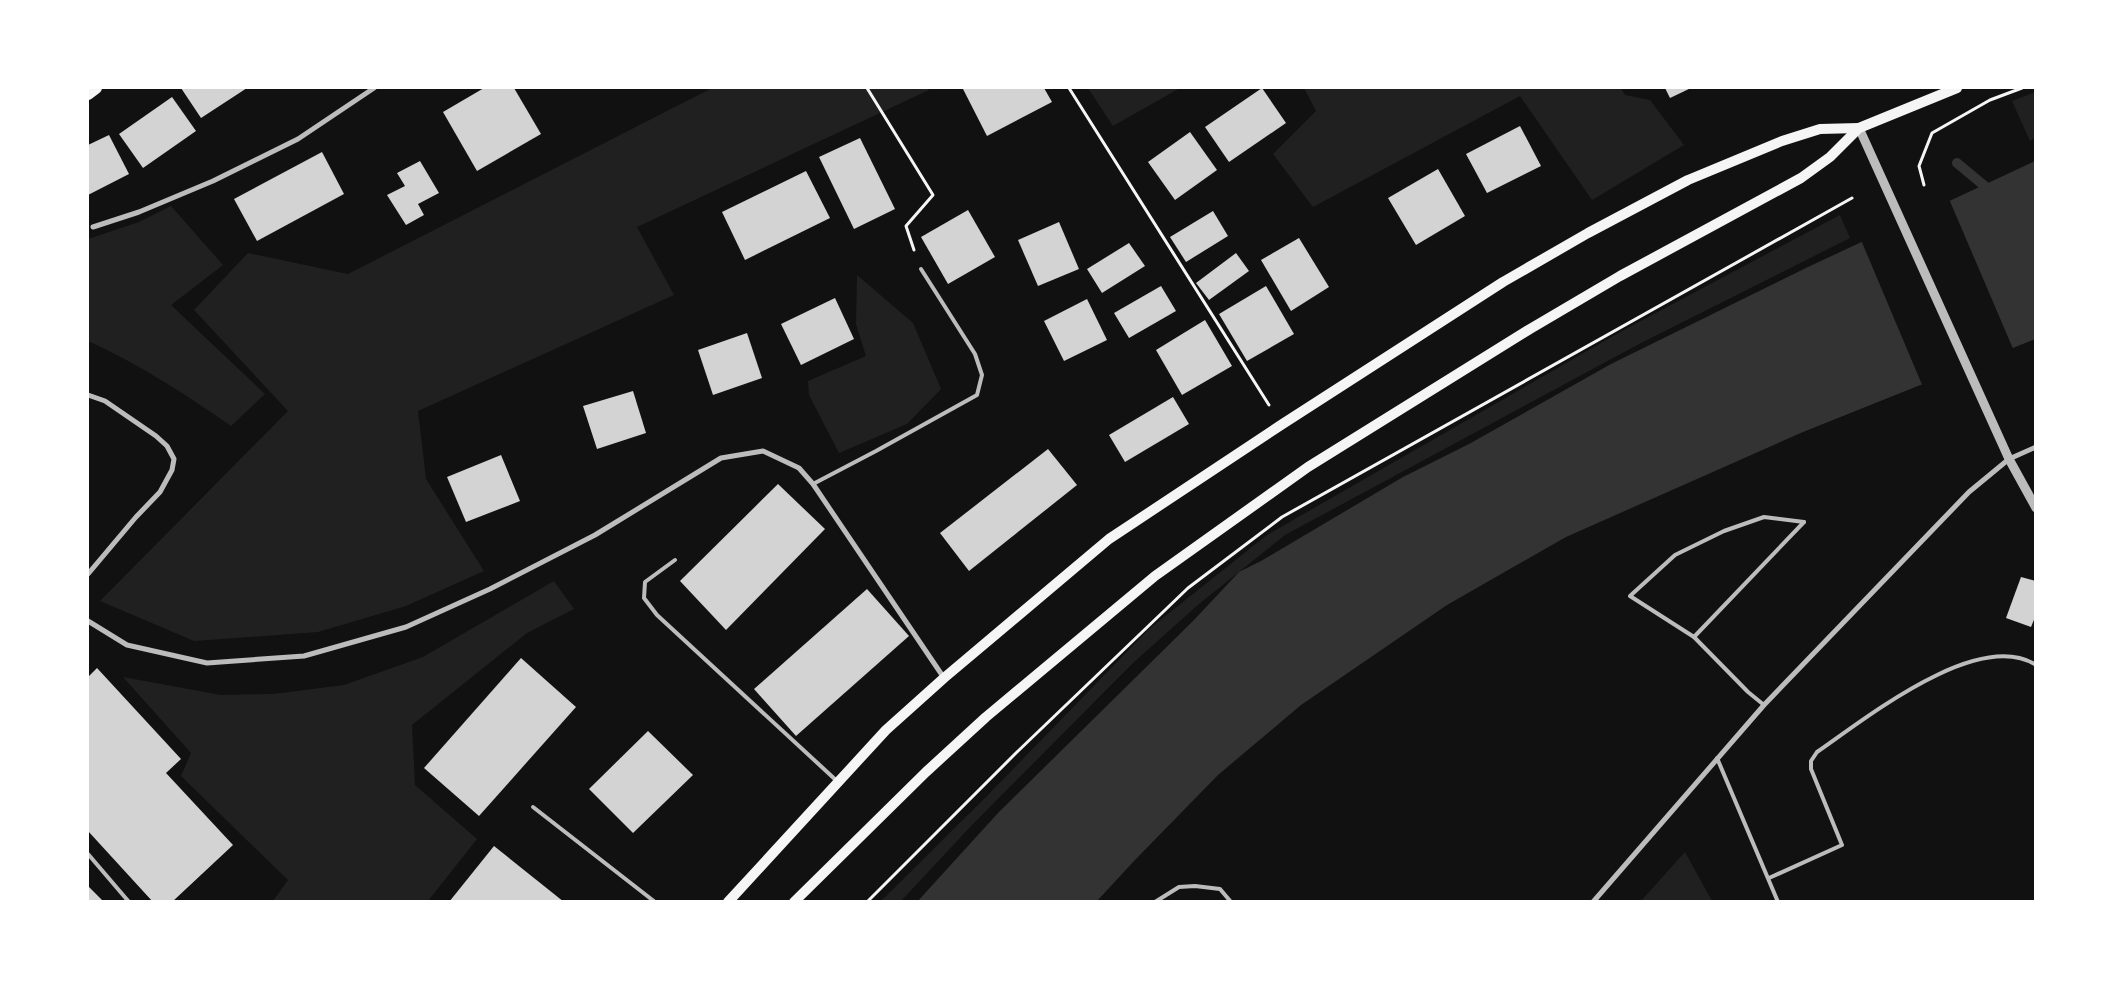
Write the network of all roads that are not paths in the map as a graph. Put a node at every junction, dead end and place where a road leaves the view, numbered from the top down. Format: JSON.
{"nodes":[{"id":1,"x":96,"y":88,"type":"edge"},
{"id":2,"x":374,"y":88,"type":"edge"},
{"id":3,"x":1957,"y":88,"type":"edge"},
{"id":4,"x":88,"y":94,"type":"edge"},
{"id":5,"x":1859,"y":128,"type":"junction"},
{"id":6,"x":92,"y":227,"type":"dead end"},
{"id":7,"x":921,"y":269,"type":"road end"},
{"id":8,"x":88,"y":395,"type":"edge"},
{"id":9,"x":2036,"y":447,"type":"edge"},
{"id":10,"x":2009,"y":459,"type":"junction"},
{"id":11,"x":813,"y":484,"type":"junction"},
{"id":12,"x":2036,"y":508,"type":"edge"},
{"id":13,"x":675,"y":560,"type":"dead end"},
{"id":14,"x":88,"y":574,"type":"edge"},
{"id":15,"x":88,"y":621,"type":"edge"},
{"id":16,"x":1694,"y":637,"type":"junction"},
{"id":17,"x":2036,"y":665,"type":"edge"},
{"id":18,"x":944,"y":678,"type":"junction"},
{"id":19,"x":1764,"y":705,"type":"junction"},
{"id":20,"x":1717,"y":758,"type":"junction"},
{"id":21,"x":838,"y":782,"type":"junction"},
{"id":22,"x":533,"y":807,"type":"dead end"},
{"id":23,"x":88,"y":854,"type":"edge"},
{"id":24,"x":1769,"y":878,"type":"junction"},
{"id":25,"x":129,"y":902,"type":"edge"},
{"id":26,"x":655,"y":902,"type":"edge"},
{"id":27,"x":728,"y":902,"type":"edge"},
{"id":28,"x":794,"y":902,"type":"edge"},
{"id":29,"x":1155,"y":902,"type":"edge"},
{"id":30,"x":1231,"y":902,"type":"edge"},
{"id":31,"x":1593,"y":902,"type":"edge"},
{"id":32,"x":1778,"y":902,"type":"edge"}],
"edges":[{"from":1,"to":4,"type":"main road"},
{"from":2,"to":6,"type":"street"},
{"from":3,"to":5,"type":"main road"},
{"from":5,"to":10,"type":"street"},
{"from":5,"to":18,"type":"main road"},
{"from":5,"to":28,"type":"main road"},
{"from":7,"to":11,"type":"lane"},
{"from":8,"to":14,"type":"street"},
{"from":9,"to":10,"type":"street"},
{"from":10,"to":12,"type":"street"},
{"from":10,"to":19,"type":"street"},
{"from":11,"to":15,"type":"street"},
{"from":11,"to":18,"type":"street"},
{"from":13,"to":21,"type":"lane"},
{"from":16,"to":16,"type":"lane"},
{"from":16,"to":19,"type":"lane"},
{"from":17,"to":24,"type":"lane"},
{"from":18,"to":21,"type":"main road"},
{"from":19,"to":20,"type":"street"},
{"from":20,"to":24,"type":"lane"},
{"from":20,"to":31,"type":"street"},
{"from":21,"to":27,"type":"main road"},
{"from":22,"to":26,"type":"lane"},
{"from":23,"to":25,"type":"lane"},
{"from":24,"to":32,"type":"lane"},
{"from":29,"to":30,"type":"lane"}]}
